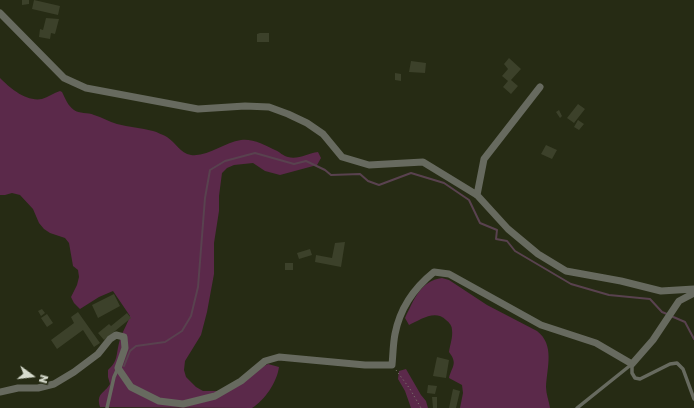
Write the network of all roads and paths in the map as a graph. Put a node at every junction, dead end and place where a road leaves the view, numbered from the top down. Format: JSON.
{"nodes":[{"id":1,"x":0,"y":13,"type":"edge"},
{"id":2,"x":540,"y":87,"type":"dead end"},
{"id":3,"x":477,"y":196,"type":"junction"},
{"id":4,"x":694,"y":289,"type":"edge"},
{"id":5,"x":694,"y":293,"type":"edge"},
{"id":6,"x":632,"y":364,"type":"junction"},
{"id":7,"x":392,"y":365,"type":"junction"},
{"id":8,"x":118,"y":368,"type":"junction"},
{"id":9,"x":0,"y":392,"type":"edge"},
{"id":10,"x":694,"y":399,"type":"edge"},
{"id":11,"x":107,"y":408,"type":"edge"},
{"id":12,"x":421,"y":408,"type":"edge"},
{"id":13,"x":577,"y":408,"type":"edge"}],
"edges":[{"from":1,"to":3,"type":"street"},
{"from":2,"to":3,"type":"street"},
{"from":3,"to":4,"type":"street"},
{"from":5,"to":6,"type":"street"},
{"from":6,"to":7,"type":"street"},
{"from":6,"to":10,"type":"lane"},
{"from":6,"to":13,"type":"lane"},
{"from":7,"to":8,"type":"street"},
{"from":7,"to":12,"type":"path"},
{"from":8,"to":9,"type":"street"},
{"from":8,"to":11,"type":"lane"}]}
